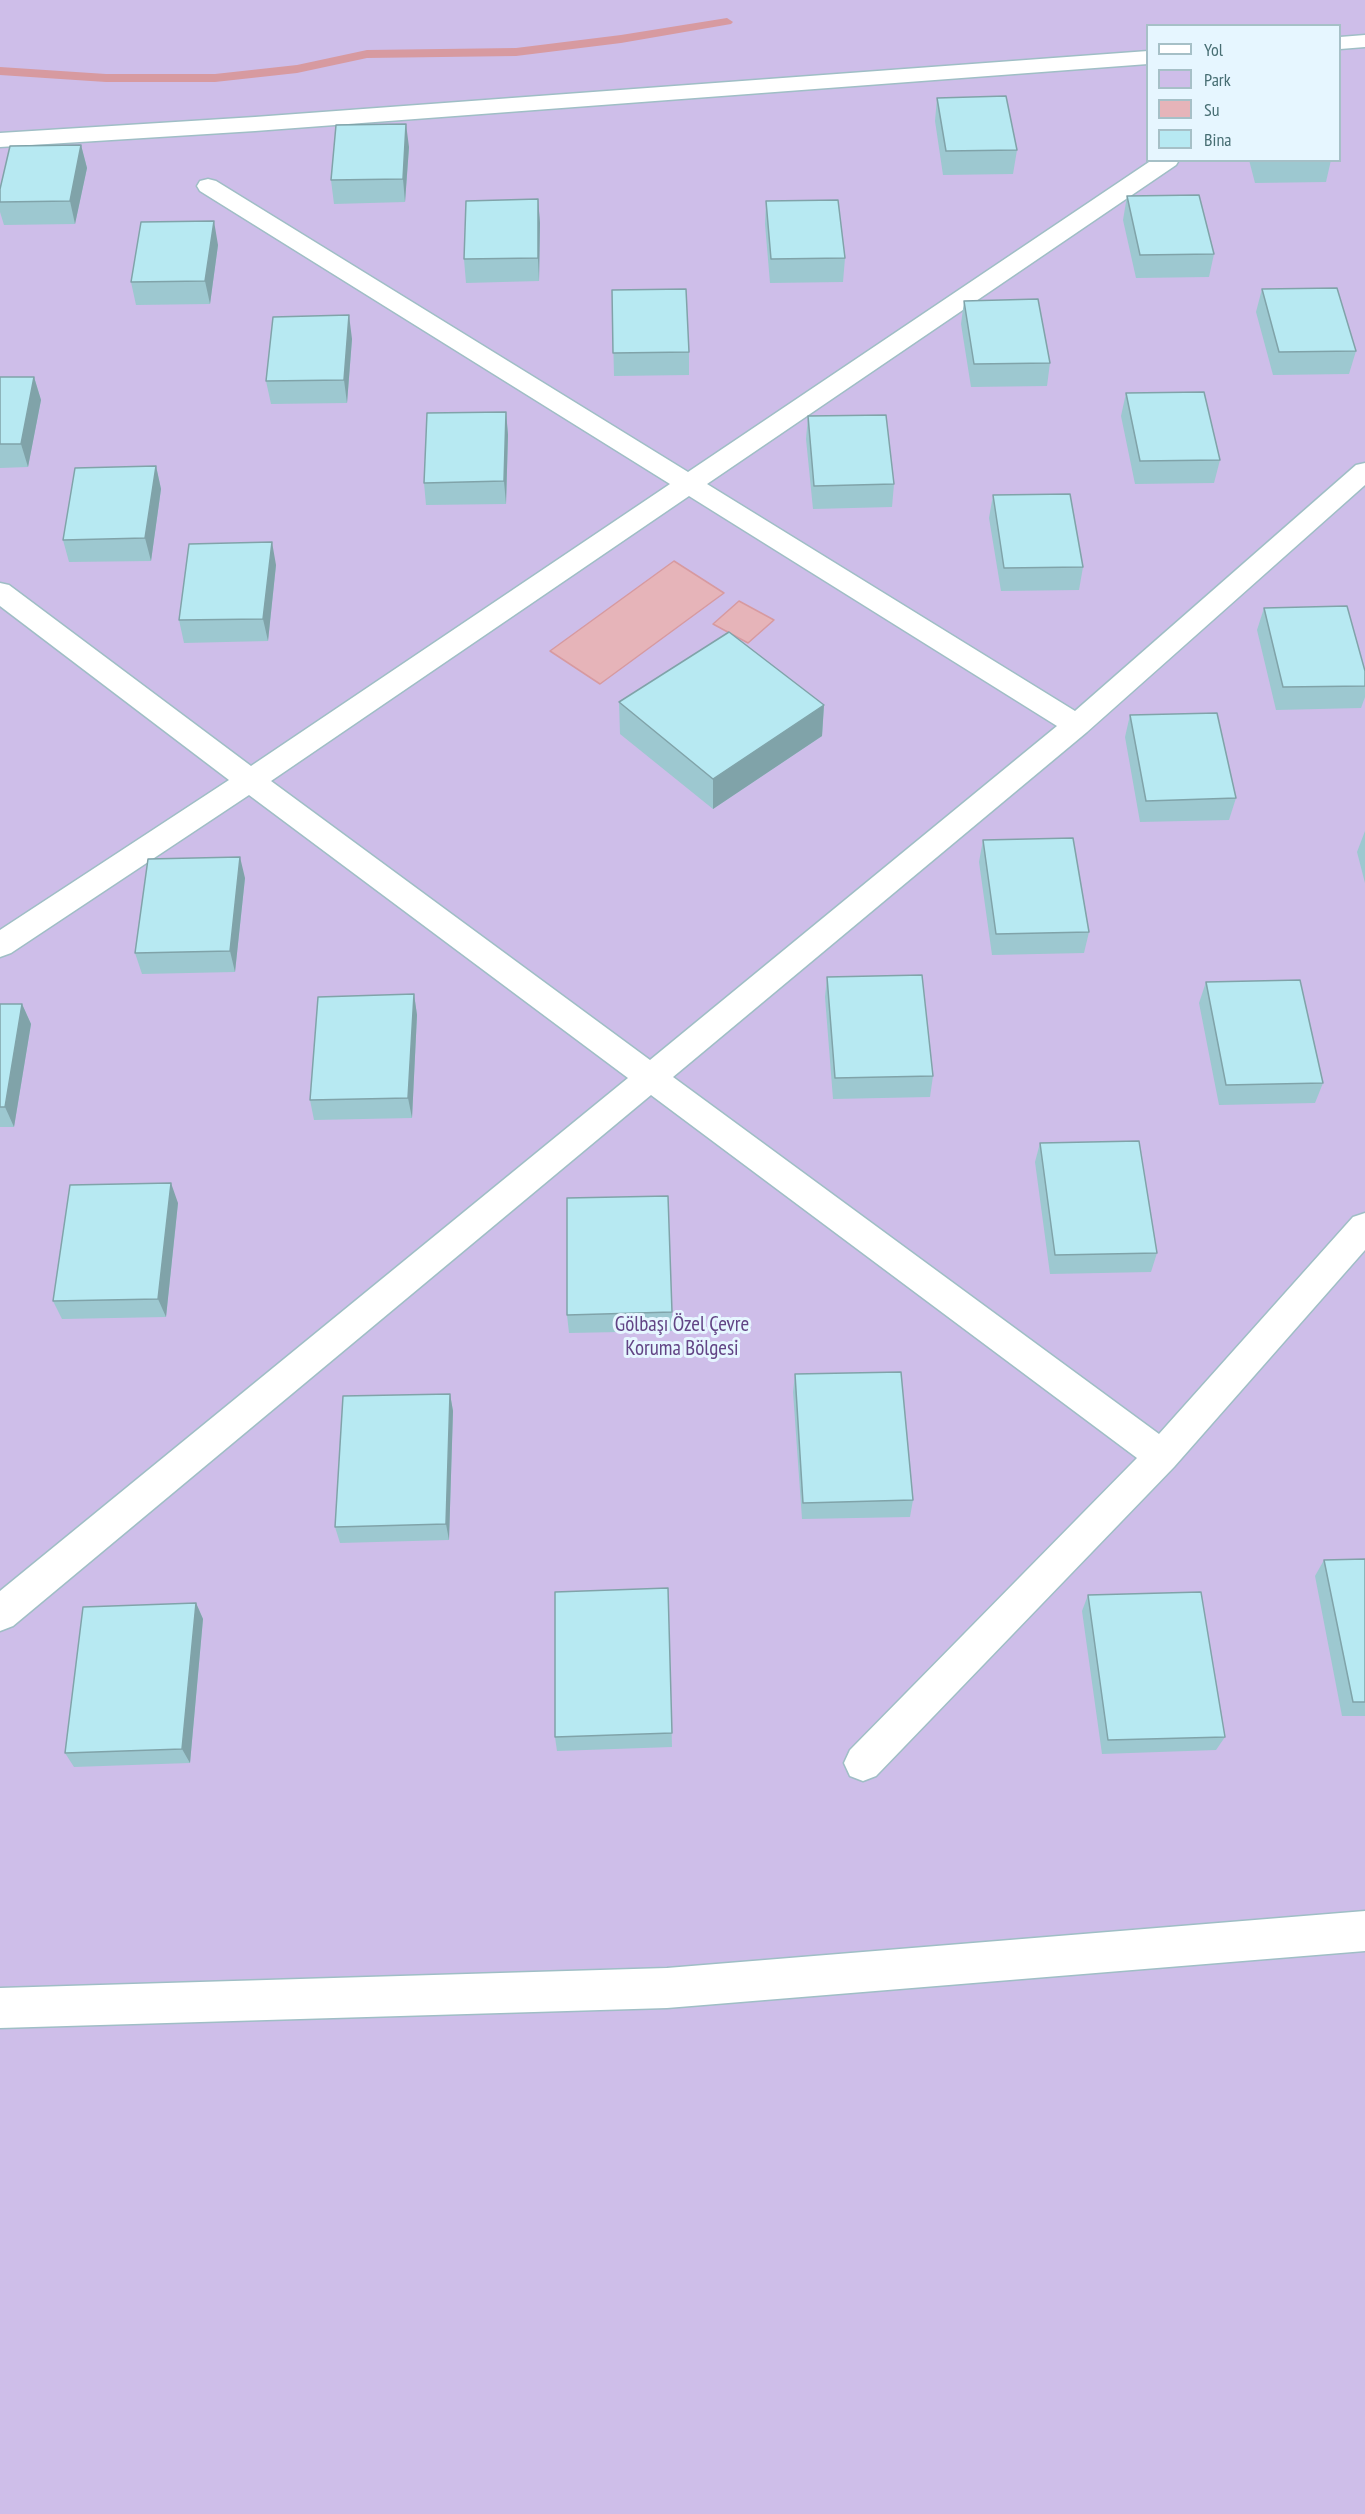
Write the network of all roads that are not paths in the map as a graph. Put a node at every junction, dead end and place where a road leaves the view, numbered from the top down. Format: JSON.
{"nodes":[{"id":1,"x":1365,"y":41,"type":"edge"},
{"id":2,"x":1341,"y":43,"type":"edge"},
{"id":3,"x":1146,"y":57,"type":"edge"},
{"id":4,"x":0,"y":140,"type":"edge"},
{"id":5,"x":1165,"y":162,"type":"edge"},
{"id":6,"x":208,"y":186,"type":"dead end"},
{"id":7,"x":1365,"y":471,"type":"edge"},
{"id":8,"x":689,"y":484,"type":"junction"},
{"id":9,"x":0,"y":592,"type":"edge"},
{"id":10,"x":1077,"y":725,"type":"junction"},
{"id":11,"x":250,"y":781,"type":"junction"},
{"id":12,"x":0,"y":945,"type":"edge"},
{"id":13,"x":650,"y":1078,"type":"junction"},
{"id":14,"x":1365,"y":1227,"type":"edge"},
{"id":15,"x":1162,"y":1456,"type":"junction"},
{"id":16,"x":0,"y":1614,"type":"edge"},
{"id":17,"x":863,"y":1763,"type":"dead end"},
{"id":18,"x":1365,"y":1931,"type":"edge"},
{"id":19,"x":0,"y":2008,"type":"edge"}],
"edges":[{"from":1,"to":2,"type":"street"},
{"from":3,"to":4,"type":"street"},
{"from":5,"to":8,"type":"street"},
{"from":6,"to":8,"type":"street"},
{"from":7,"to":10,"type":"street"},
{"from":8,"to":10,"type":"street"},
{"from":8,"to":11,"type":"street"},
{"from":9,"to":11,"type":"street"},
{"from":10,"to":13,"type":"street"},
{"from":11,"to":12,"type":"street"},
{"from":11,"to":13,"type":"street"},
{"from":13,"to":15,"type":"street"},
{"from":13,"to":16,"type":"street"},
{"from":14,"to":15,"type":"street"},
{"from":15,"to":17,"type":"street"},
{"from":18,"to":19,"type":"street"}]}
